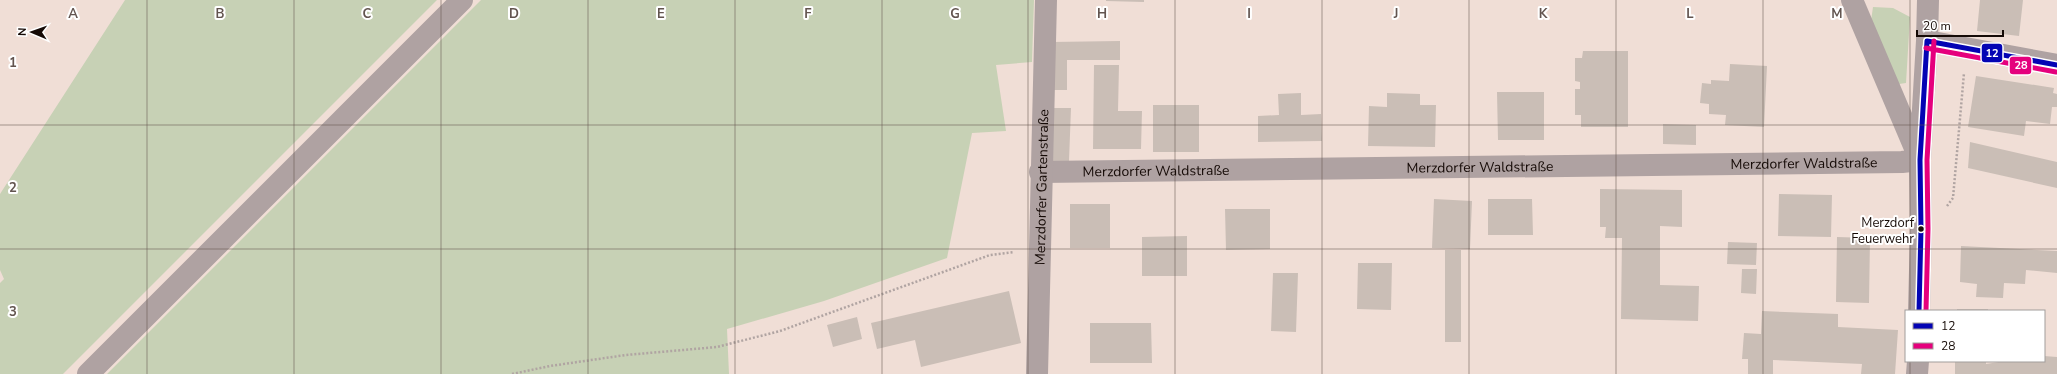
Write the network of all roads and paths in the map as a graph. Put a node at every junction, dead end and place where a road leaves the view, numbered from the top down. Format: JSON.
{"nodes":[{"id":1,"x":462,"y":0,"type":"edge"},
{"id":2,"x":1046,"y":0,"type":"edge"},
{"id":3,"x":1852,"y":0,"type":"edge"},
{"id":4,"x":1928,"y":0,"type":"edge"},
{"id":5,"x":1927,"y":41,"type":"junction"},
{"id":6,"x":1966,"y":49,"type":"junction"},
{"id":7,"x":2057,"y":65,"type":"edge"},
{"id":8,"x":1920,"y":160,"type":"junction"},
{"id":9,"x":1040,"y":172,"type":"junction"},
{"id":10,"x":1953,"y":198,"type":"dead end"},
{"id":11,"x":1039,"y":249,"type":"junction"},
{"id":12,"x":1920,"y":310,"type":"edge"},
{"id":13,"x":1918,"y":362,"type":"edge"},
{"id":14,"x":88,"y":374,"type":"edge"},
{"id":15,"x":512,"y":374,"type":"edge"},
{"id":16,"x":1037,"y":374,"type":"edge"},
{"id":17,"x":1918,"y":374,"type":"edge"}],
"edges":[{"from":1,"to":14,"type":"street"},
{"from":2,"to":9,"type":"street","name":"Merzdorfer Gartenstraße"},
{"from":3,"to":8,"type":"street"},
{"from":4,"to":5,"type":"street"},
{"from":5,"to":6,"type":"street"},
{"from":5,"to":8,"type":"street"},
{"from":6,"to":7,"type":"street"},
{"from":6,"to":10,"type":"path"},
{"from":8,"to":9,"type":"street","name":"Merzdorfer Waldstraße"},
{"from":8,"to":12,"type":"street"},
{"from":9,"to":11,"type":"street","name":"Merzdorfer Gartenstraße"},
{"from":11,"to":15,"type":"path"},
{"from":11,"to":16,"type":"street","name":"Merzdorfer Gartenstraße"},
{"from":13,"to":17,"type":"street"}]}
